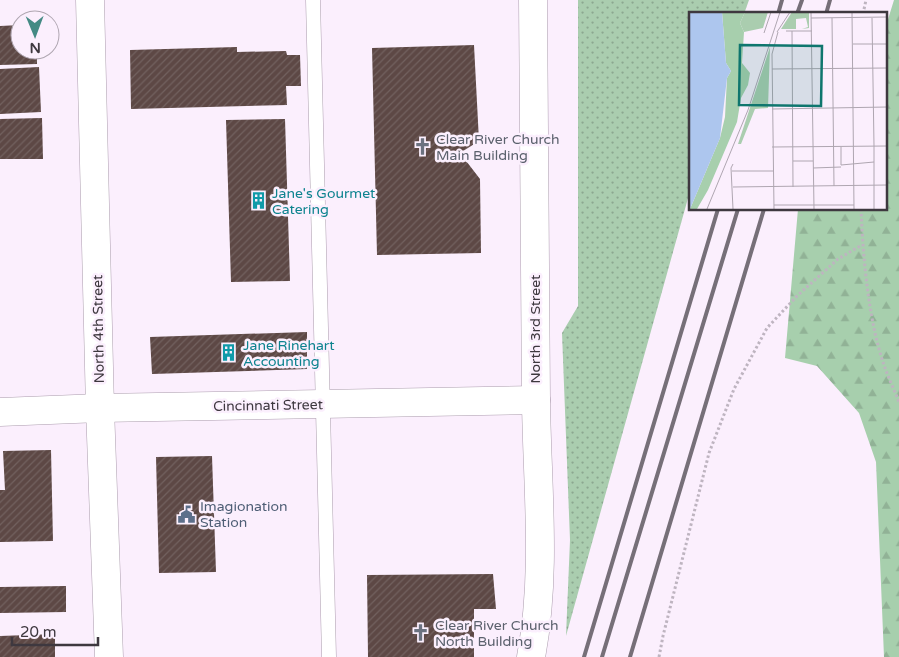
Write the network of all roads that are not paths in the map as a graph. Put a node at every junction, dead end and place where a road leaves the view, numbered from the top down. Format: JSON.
{"nodes":[{"id":1,"x":90,"y":0,"type":"edge"},
{"id":2,"x":313,"y":0,"type":"edge"},
{"id":3,"x":533,"y":0,"type":"edge"},
{"id":4,"x":536,"y":400,"type":"junction"},
{"id":5,"x":322,"y":404,"type":"junction"},
{"id":6,"x":100,"y":408,"type":"junction"},
{"id":7,"x":0,"y":412,"type":"edge"},
{"id":8,"x":109,"y":657,"type":"edge"},
{"id":9,"x":329,"y":657,"type":"edge"},
{"id":10,"x":531,"y":657,"type":"edge"}],
"edges":[{"from":1,"to":6,"type":"street","name":"North 4th Street"},
{"from":2,"to":5,"type":"lane"},
{"from":3,"to":4,"type":"street","name":"North 3rd Street"},
{"from":4,"to":5,"type":"street","name":"Cincinnati Street"},
{"from":4,"to":10,"type":"street","name":"North 3rd Street"},
{"from":5,"to":6,"type":"street","name":"Cincinnati Street"},
{"from":5,"to":9,"type":"lane"},
{"from":6,"to":7,"type":"street","name":"Cincinnati Street"},
{"from":6,"to":8,"type":"street","name":"North 4th Street"}]}
